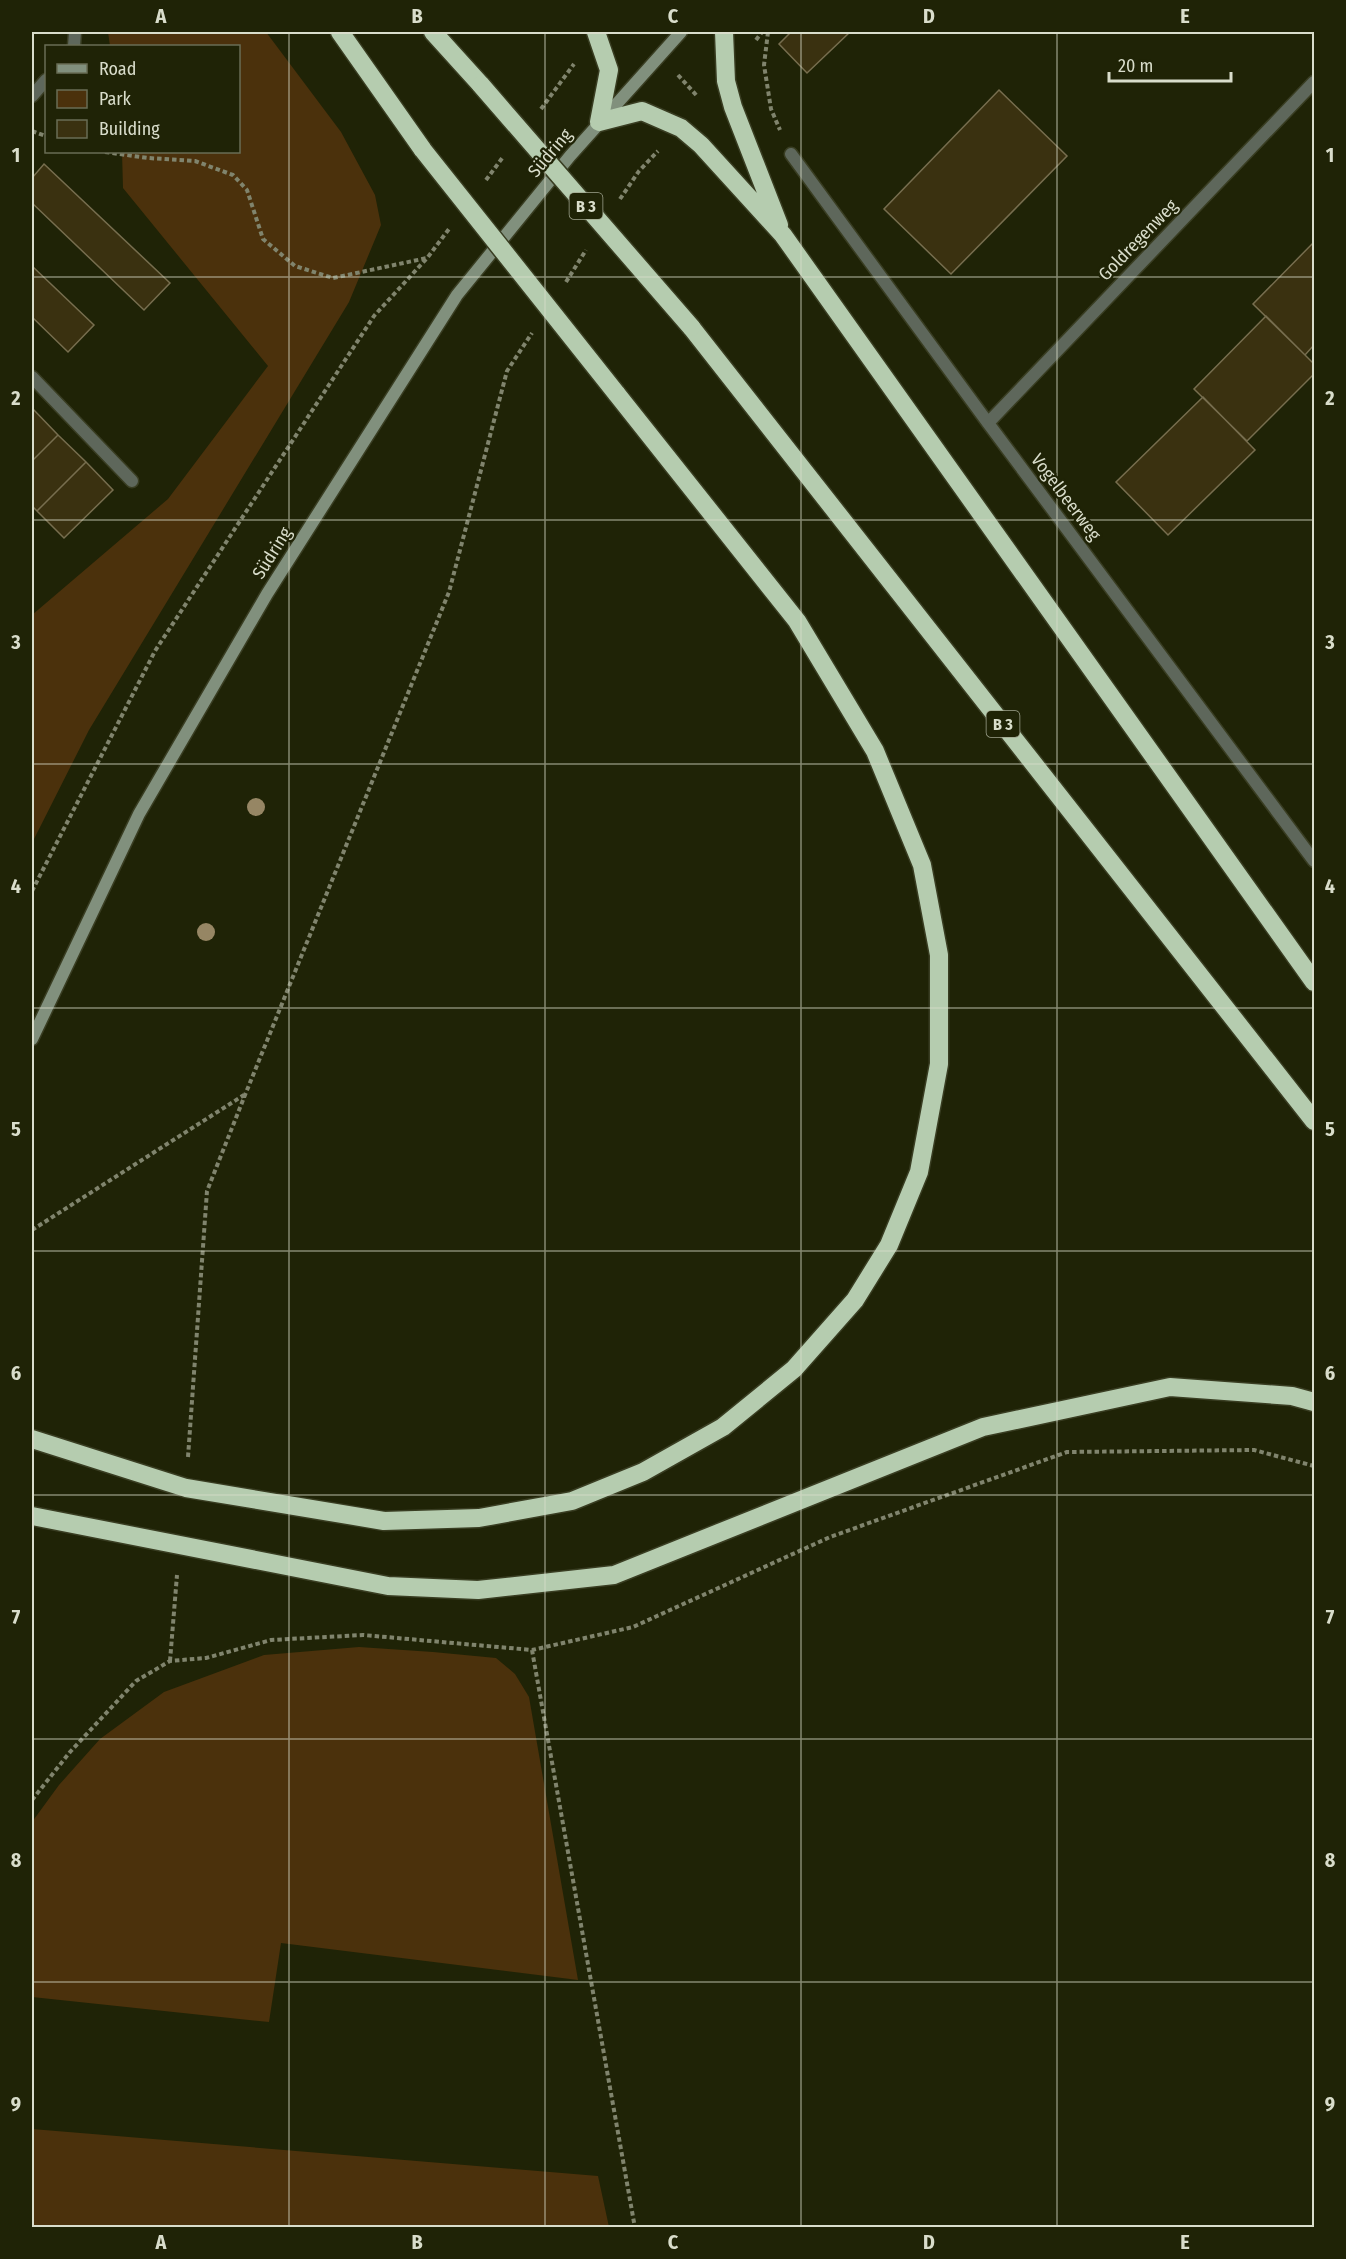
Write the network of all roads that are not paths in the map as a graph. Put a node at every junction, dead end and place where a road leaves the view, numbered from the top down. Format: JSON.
{"nodes":[{"id":1,"x":340,"y":32,"type":"edge"},
{"id":2,"x":433,"y":32,"type":"edge"},
{"id":3,"x":681,"y":32,"type":"edge"},
{"id":4,"x":724,"y":32,"type":"edge"},
{"id":5,"x":596,"y":33,"type":"edge"},
{"id":6,"x":45,"y":81,"type":"edge"},
{"id":7,"x":1314,"y":82,"type":"edge"},
{"id":8,"x":32,"y":96,"type":"edge"},
{"id":9,"x":599,"y":122,"type":"junction"},
{"id":10,"x":791,"y":154,"type":"road end"},
{"id":11,"x":783,"y":236,"type":"junction"},
{"id":12,"x":32,"y":377,"type":"edge"},
{"id":13,"x":988,"y":423,"type":"junction"},
{"id":14,"x":132,"y":481,"type":"dead end"},
{"id":15,"x":1314,"y":861,"type":"edge"},
{"id":16,"x":1314,"y":982,"type":"edge"},
{"id":17,"x":32,"y":1039,"type":"edge"},
{"id":18,"x":1314,"y":1121,"type":"edge"},
{"id":19,"x":1314,"y":1402,"type":"edge"},
{"id":20,"x":32,"y":1439,"type":"edge"},
{"id":21,"x":32,"y":1516,"type":"edge"}],
"edges":[{"from":1,"to":20,"type":"highway","bridge":true},
{"from":2,"to":18,"type":"highway","number":"B 3","bridge":true},
{"from":3,"to":9,"type":"street","name":"Südring"},
{"from":4,"to":11,"type":"highway"},
{"from":5,"to":9,"type":"highway"},
{"from":6,"to":8,"type":"street"},
{"from":7,"to":13,"type":"street","name":"Goldregenweg"},
{"from":9,"to":11,"type":"highway"},
{"from":9,"to":17,"type":"street","name":"Südring"},
{"from":10,"to":13,"type":"street","name":"Vogelbeerweg"},
{"from":11,"to":16,"type":"highway"},
{"from":12,"to":14,"type":"street"},
{"from":13,"to":15,"type":"street","name":"Vogelbeerweg"},
{"from":19,"to":21,"type":"highway"}]}
